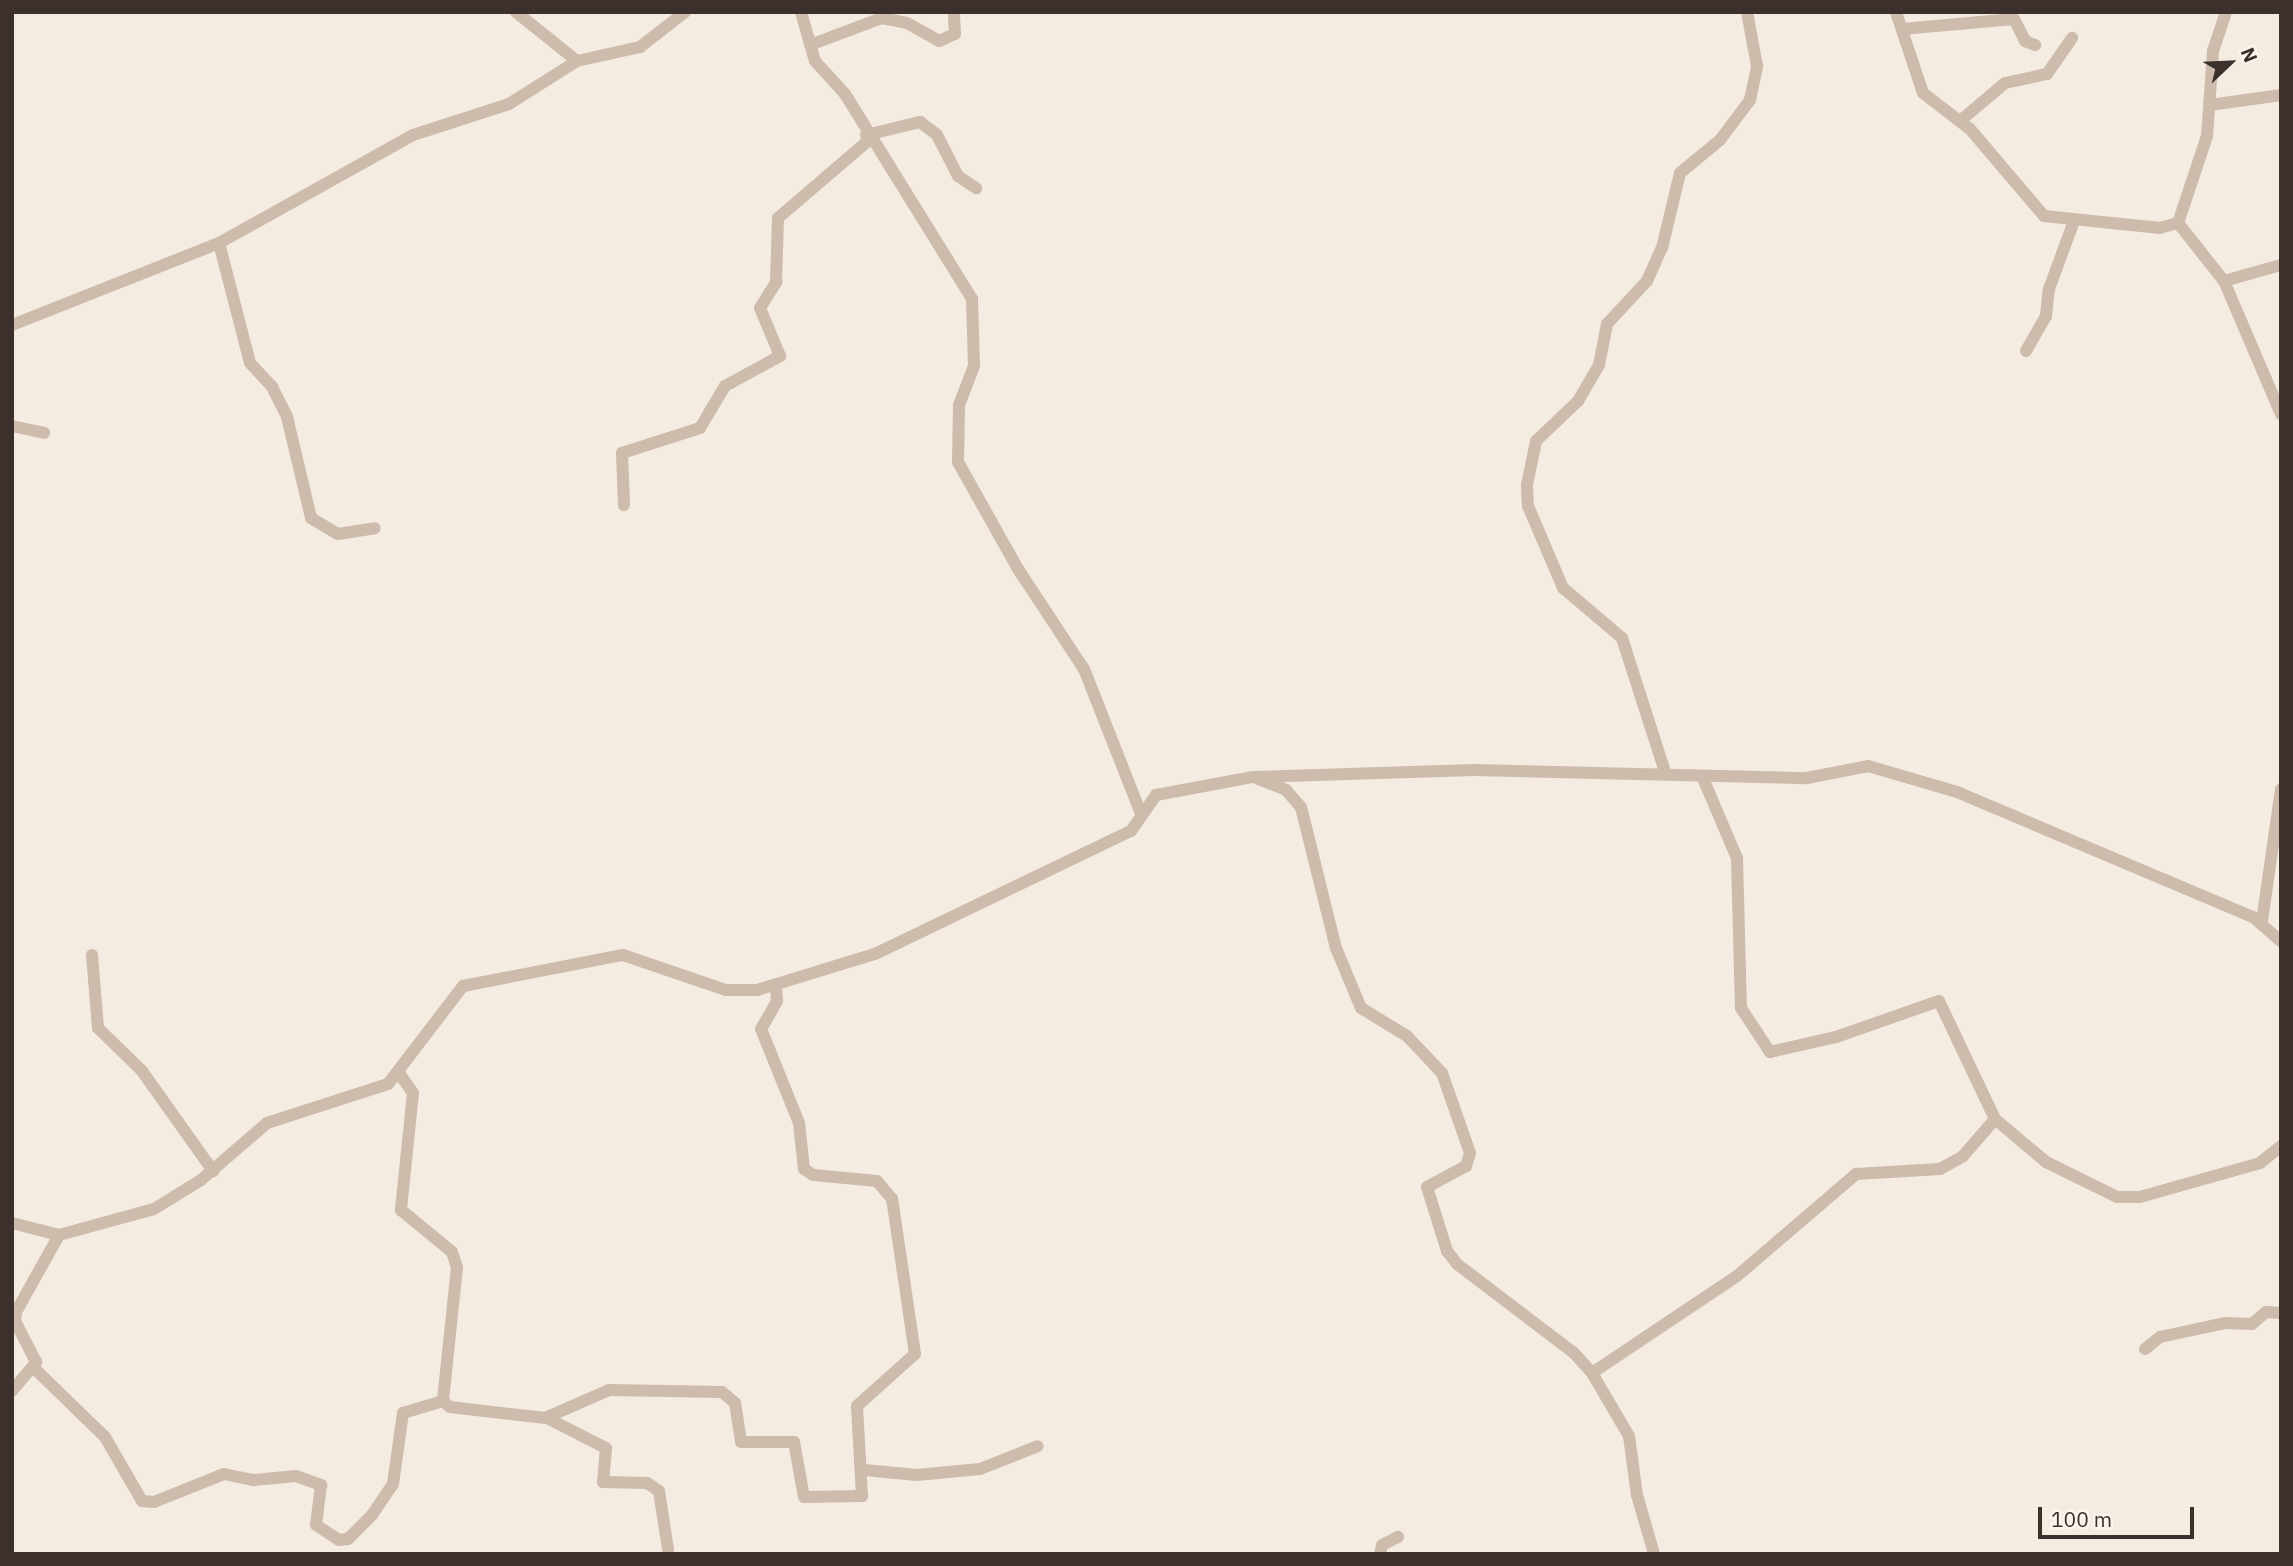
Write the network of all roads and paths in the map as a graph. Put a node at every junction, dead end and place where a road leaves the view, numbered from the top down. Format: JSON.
{"nodes":[{"id":1,"x":516,"y":12,"type":"edge"},
{"id":2,"x":685,"y":12,"type":"edge"},
{"id":3,"x":801,"y":12,"type":"edge"},
{"id":4,"x":954,"y":12,"type":"edge"},
{"id":5,"x":1747,"y":12,"type":"edge"},
{"id":6,"x":1896,"y":12,"type":"edge"},
{"id":7,"x":2226,"y":12,"type":"edge"},
{"id":8,"x":1902,"y":29,"type":"junction"},
{"id":9,"x":2072,"y":38,"type":"dead end"},
{"id":10,"x":810,"y":45,"type":"junction"},
{"id":11,"x":2035,"y":45,"type":"dead end"},
{"id":12,"x":577,"y":61,"type":"junction"},
{"id":13,"x":2281,"y":95,"type":"edge"},
{"id":14,"x":2210,"y":106,"type":"junction"},
{"id":15,"x":1961,"y":121,"type":"junction"},
{"id":16,"x":868,"y":138,"type":"junction"},
{"id":17,"x":976,"y":188,"type":"dead end"},
{"id":18,"x":2074,"y":221,"type":"junction"},
{"id":19,"x":2178,"y":223,"type":"junction"},
{"id":20,"x":219,"y":243,"type":"junction"},
{"id":21,"x":2281,"y":265,"type":"edge"},
{"id":22,"x":2224,"y":281,"type":"junction"},
{"id":23,"x":12,"y":325,"type":"edge"},
{"id":24,"x":2026,"y":351,"type":"dead end"},
{"id":25,"x":2281,"y":414,"type":"edge"},
{"id":26,"x":12,"y":426,"type":"edge"},
{"id":27,"x":44,"y":433,"type":"dead end"},
{"id":28,"x":624,"y":505,"type":"dead end"},
{"id":29,"x":375,"y":528,"type":"dead end"},
{"id":30,"x":1666,"y":775,"type":"junction"},
{"id":31,"x":1702,"y":776,"type":"junction"},
{"id":32,"x":1253,"y":777,"type":"junction"},
{"id":33,"x":2281,"y":789,"type":"edge"},
{"id":34,"x":1141,"y":814,"type":"junction"},
{"id":35,"x":2271,"y":922,"type":"edge"},
{"id":36,"x":2281,"y":941,"type":"edge"},
{"id":37,"x":92,"y":955,"type":"dead end"},
{"id":38,"x":776,"y":985,"type":"junction"},
{"id":39,"x":399,"y":1073,"type":"junction"},
{"id":40,"x":1995,"y":1119,"type":"junction"},
{"id":41,"x":2281,"y":1146,"type":"edge"},
{"id":42,"x":213,"y":1171,"type":"junction"},
{"id":43,"x":12,"y":1223,"type":"edge"},
{"id":44,"x":59,"y":1235,"type":"junction"},
{"id":45,"x":2281,"y":1313,"type":"edge"},
{"id":46,"x":2145,"y":1349,"type":"dead end"},
{"id":47,"x":34,"y":1368,"type":"junction"},
{"id":48,"x":1591,"y":1373,"type":"junction"},
{"id":49,"x":12,"y":1391,"type":"edge"},
{"id":50,"x":443,"y":1401,"type":"junction"},
{"id":51,"x":545,"y":1418,"type":"junction"},
{"id":52,"x":1038,"y":1446,"type":"dead end"},
{"id":53,"x":864,"y":1470,"type":"junction"},
{"id":54,"x":1398,"y":1537,"type":"dead end"},
{"id":55,"x":668,"y":1549,"type":"dead end"},
{"id":56,"x":1380,"y":1554,"type":"edge"},
{"id":57,"x":1654,"y":1554,"type":"edge"}],
"edges":[{"from":1,"to":12,"type":"street"},
{"from":2,"to":12,"type":"street"},
{"from":3,"to":10,"type":"street"},
{"from":4,"to":10,"type":"street"},
{"from":5,"to":30,"type":"street"},
{"from":6,"to":8,"type":"street"},
{"from":7,"to":14,"type":"street"},
{"from":8,"to":11,"type":"street"},
{"from":8,"to":15,"type":"street"},
{"from":9,"to":15,"type":"street"},
{"from":10,"to":16,"type":"street"},
{"from":12,"to":20,"type":"street"},
{"from":13,"to":14,"type":"street"},
{"from":14,"to":19,"type":"street"},
{"from":15,"to":18,"type":"street"},
{"from":16,"to":17,"type":"street"},
{"from":16,"to":28,"type":"street"},
{"from":16,"to":34,"type":"street"},
{"from":18,"to":19,"type":"street"},
{"from":18,"to":24,"type":"street"},
{"from":19,"to":22,"type":"street"},
{"from":20,"to":23,"type":"street"},
{"from":20,"to":29,"type":"street"},
{"from":21,"to":22,"type":"street"},
{"from":22,"to":25,"type":"street"},
{"from":26,"to":27,"type":"street"},
{"from":30,"to":31,"type":"street"},
{"from":30,"to":32,"type":"street"},
{"from":31,"to":35,"type":"street"},
{"from":31,"to":40,"type":"street"},
{"from":32,"to":34,"type":"street"},
{"from":32,"to":48,"type":"street"},
{"from":33,"to":35,"type":"street"},
{"from":34,"to":38,"type":"street"},
{"from":35,"to":36,"type":"street"},
{"from":37,"to":42,"type":"street"},
{"from":38,"to":39,"type":"street"},
{"from":38,"to":53,"type":"street"},
{"from":39,"to":42,"type":"street"},
{"from":39,"to":50,"type":"street"},
{"from":40,"to":41,"type":"street"},
{"from":40,"to":48,"type":"street"},
{"from":42,"to":44,"type":"street"},
{"from":43,"to":44,"type":"street"},
{"from":44,"to":47,"type":"street"},
{"from":45,"to":46,"type":"street"},
{"from":47,"to":49,"type":"street"},
{"from":47,"to":50,"type":"street"},
{"from":48,"to":57,"type":"street"},
{"from":50,"to":51,"type":"street"},
{"from":51,"to":53,"type":"street"},
{"from":51,"to":55,"type":"street"},
{"from":52,"to":53,"type":"street"},
{"from":54,"to":56,"type":"street"}]}
